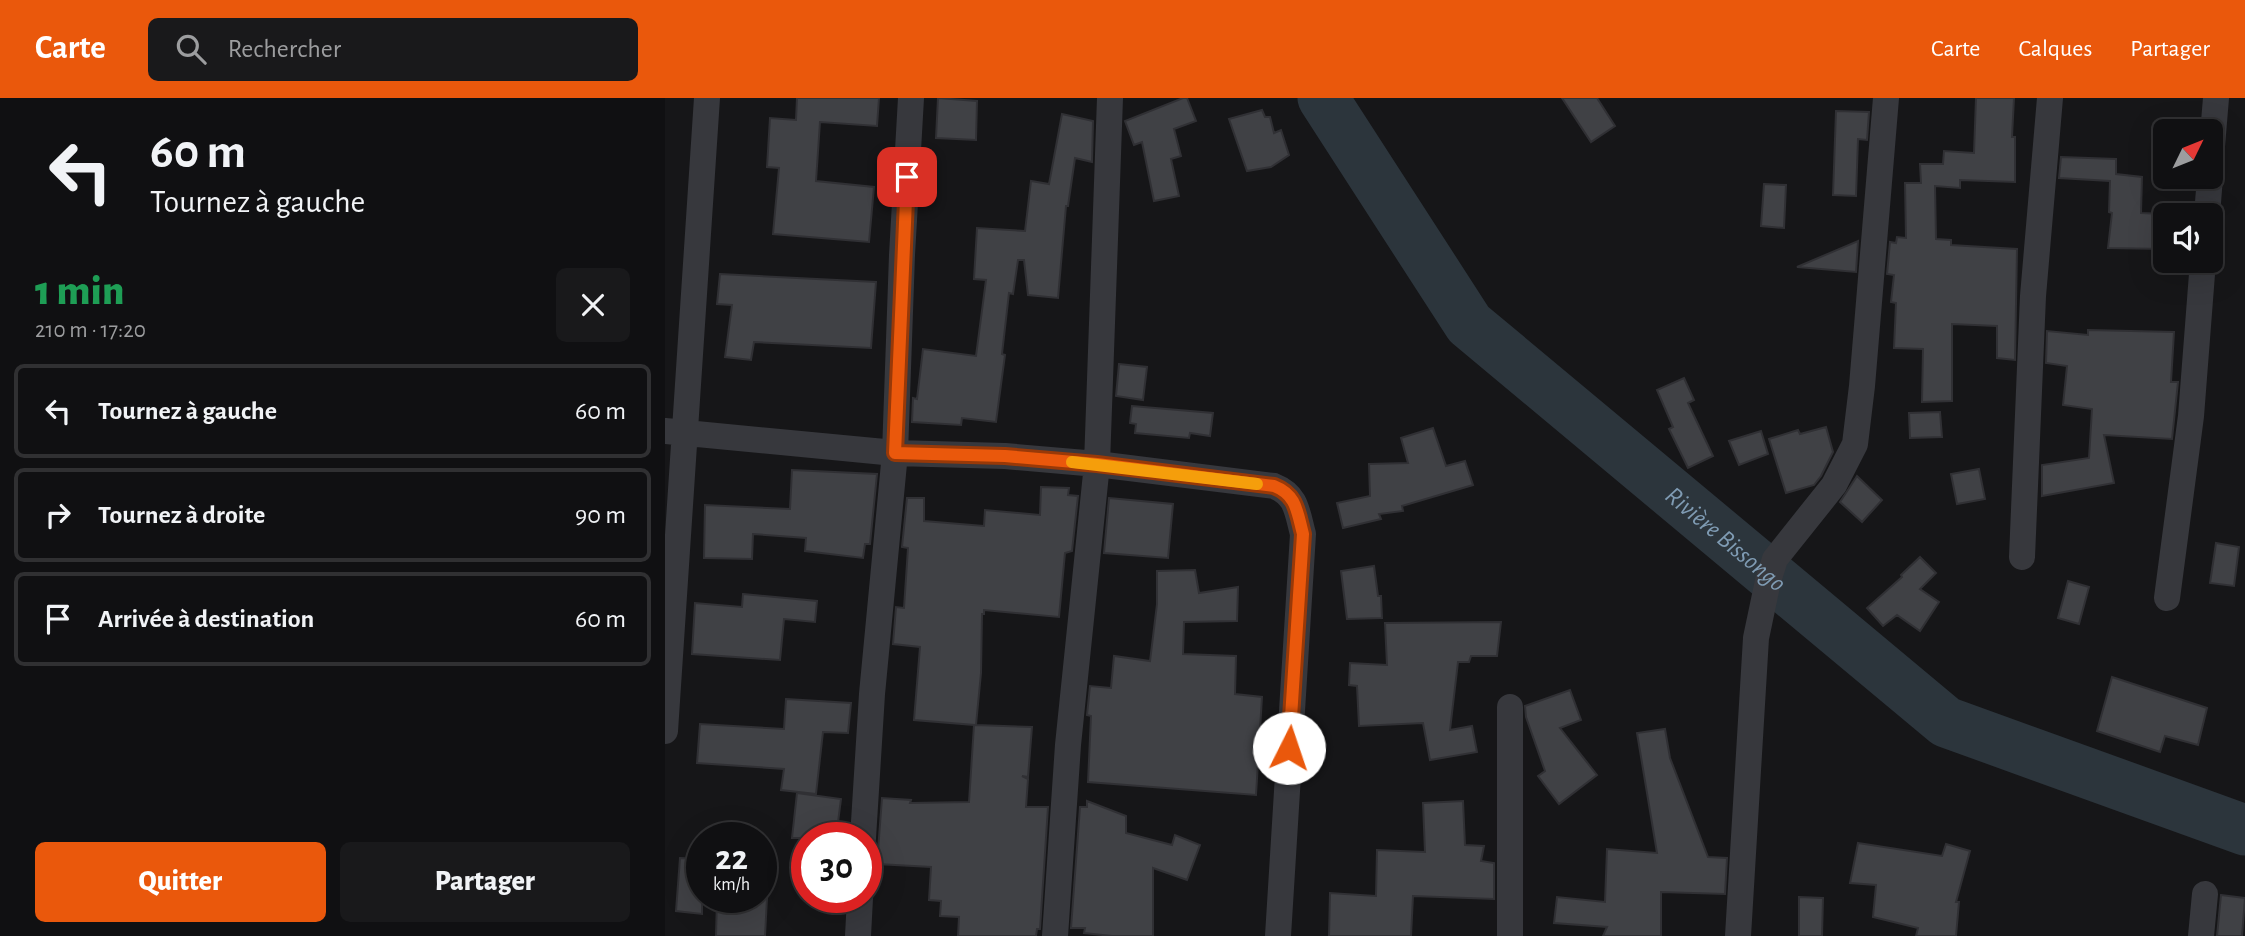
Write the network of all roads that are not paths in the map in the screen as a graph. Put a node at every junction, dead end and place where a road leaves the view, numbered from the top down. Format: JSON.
{"nodes":[{"id":1,"x":707,"y":98,"type":"edge"},
{"id":2,"x":911,"y":98,"type":"edge"},
{"id":3,"x":1110,"y":98,"type":"edge"},
{"id":4,"x":1886,"y":98,"type":"edge"},
{"id":5,"x":2050,"y":98,"type":"edge"},
{"id":6,"x":2216,"y":98,"type":"edge"},
{"id":7,"x":2214,"y":119,"type":"edge"},
{"id":8,"x":2202,"y":273,"type":"edge"},
{"id":9,"x":676,"y":432,"type":"edge"},
{"id":10,"x":895,"y":453,"type":"junction"},
{"id":11,"x":1097,"y":464,"type":"junction"},
{"id":12,"x":2022,"y":557,"type":"dead end"},
{"id":13,"x":2167,"y":598,"type":"dead end"},
{"id":14,"x":1510,"y":708,"type":"dead end"},
{"id":15,"x":665,"y":731,"type":"edge"},
{"id":16,"x":864,"y":822,"type":"edge"},
{"id":17,"x":2205,"y":894,"type":"dead end"},
{"id":18,"x":859,"y":913,"type":"edge"},
{"id":19,"x":857,"y":936,"type":"edge"},
{"id":20,"x":1055,"y":936,"type":"edge"},
{"id":21,"x":1278,"y":936,"type":"edge"},
{"id":22,"x":1510,"y":936,"type":"edge"},
{"id":23,"x":1738,"y":936,"type":"edge"},
{"id":24,"x":2201,"y":936,"type":"edge"}],
"edges":[{"from":1,"to":9,"type":"street"},
{"from":2,"to":10,"type":"street"},
{"from":3,"to":11,"type":"street"},
{"from":4,"to":23,"type":"street"},
{"from":5,"to":12,"type":"street"},
{"from":6,"to":7,"type":"street"},
{"from":8,"to":13,"type":"street"},
{"from":9,"to":10,"type":"street"},
{"from":9,"to":15,"type":"street"},
{"from":10,"to":11,"type":"street"},
{"from":10,"to":16,"type":"street"},
{"from":11,"to":20,"type":"street"},
{"from":11,"to":21,"type":"street"},
{"from":14,"to":22,"type":"street"},
{"from":17,"to":24,"type":"street"},
{"from":18,"to":19,"type":"street"}]}
